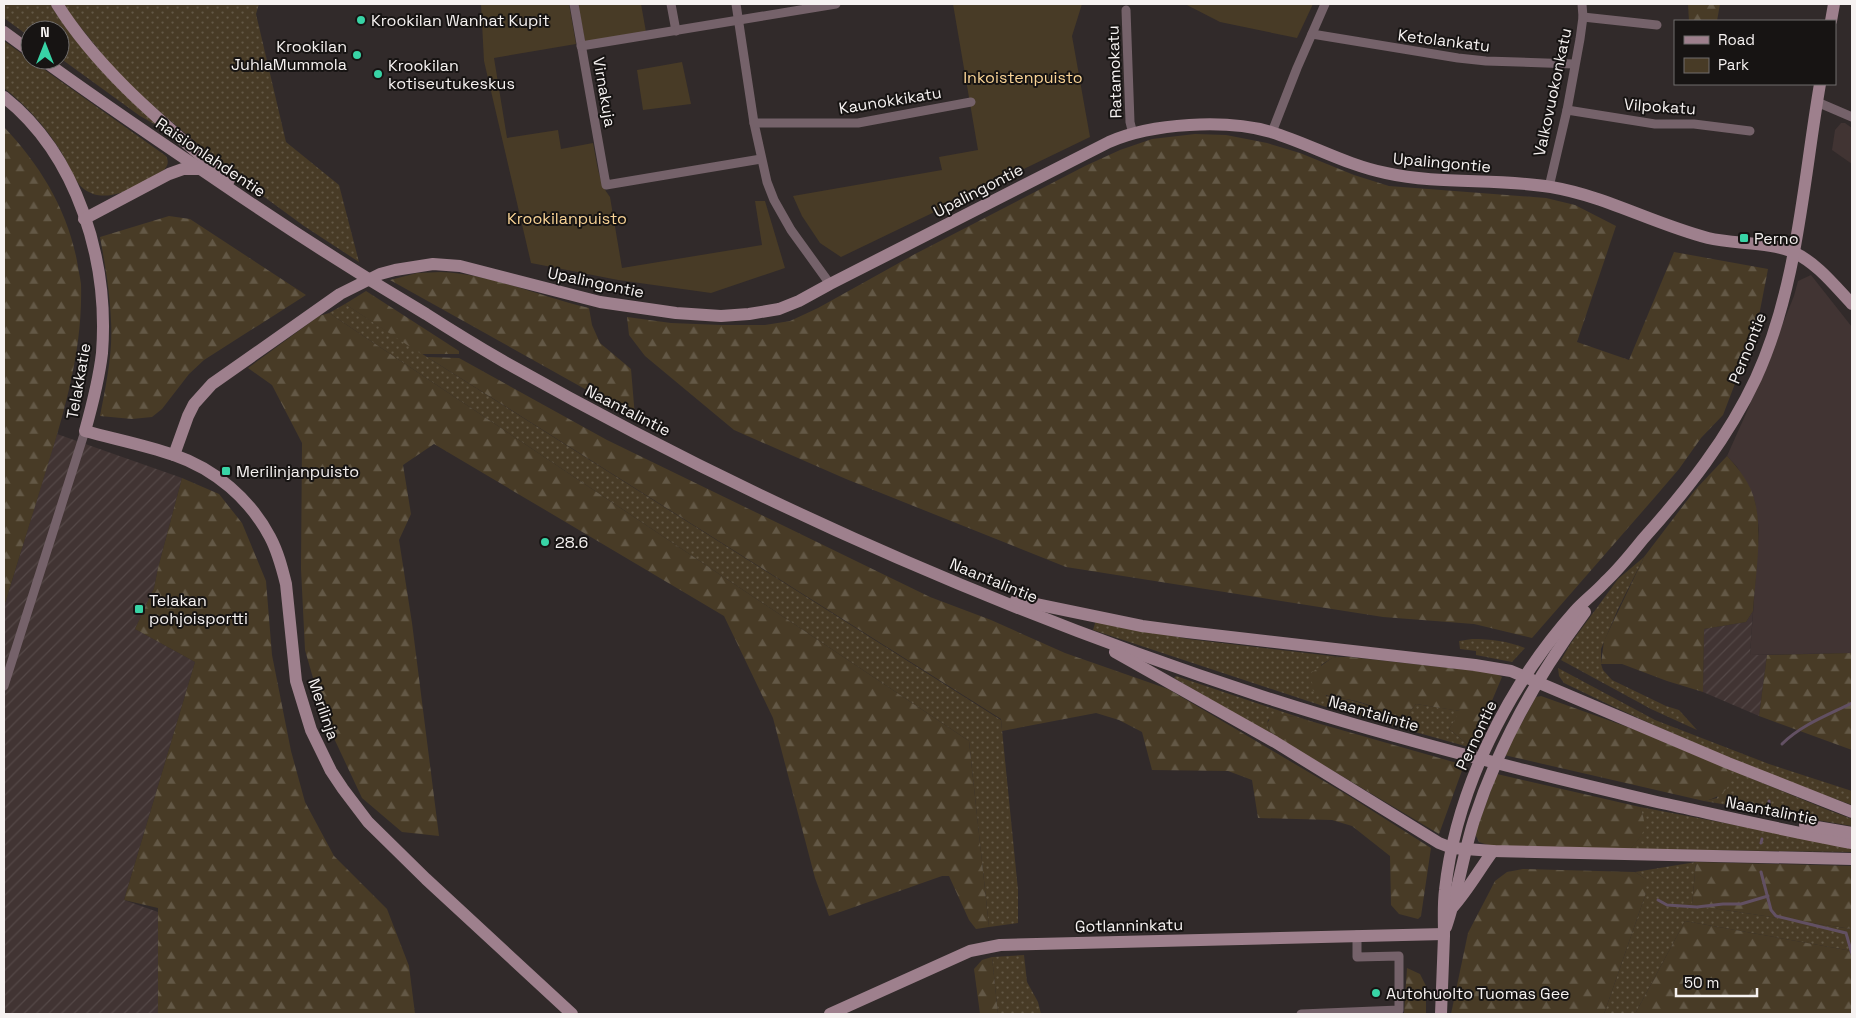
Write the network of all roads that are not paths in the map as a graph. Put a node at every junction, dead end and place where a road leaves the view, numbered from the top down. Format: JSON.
{"nodes":[{"id":1,"x":57,"y":4,"type":"edge"},
{"id":2,"x":574,"y":4,"type":"edge"},
{"id":3,"x":671,"y":4,"type":"edge"},
{"id":4,"x":736,"y":4,"type":"edge"},
{"id":5,"x":836,"y":4,"type":"edge"},
{"id":6,"x":1325,"y":4,"type":"edge"},
{"id":7,"x":1582,"y":4,"type":"edge"},
{"id":8,"x":1834,"y":4,"type":"edge"},
{"id":9,"x":1126,"y":10,"type":"dead end"},
{"id":10,"x":1583,"y":17,"type":"junction"},
{"id":11,"x":739,"y":20,"type":"junction"},
{"id":12,"x":1831,"y":20,"type":"edge"},
{"id":13,"x":1657,"y":25,"type":"dead end"},
{"id":14,"x":676,"y":31,"type":"junction"},
{"id":15,"x":4,"y":32,"type":"edge"},
{"id":16,"x":1312,"y":34,"type":"junction"},
{"id":17,"x":20,"y":44,"type":"edge"},
{"id":18,"x":581,"y":46,"type":"junction"},
{"id":19,"x":1574,"y":64,"type":"junction"},
{"id":20,"x":56,"y":70,"type":"edge"},
{"id":21,"x":1820,"y":85,"type":"edge"},
{"id":22,"x":4,"y":97,"type":"edge"},
{"id":23,"x":971,"y":102,"type":"dead end"},
{"id":24,"x":1817,"y":102,"type":"junction"},
{"id":25,"x":1567,"y":110,"type":"junction"},
{"id":26,"x":1852,"y":117,"type":"edge"},
{"id":27,"x":754,"y":123,"type":"junction"},
{"id":28,"x":1750,"y":131,"type":"dead end"},
{"id":29,"x":1272,"y":132,"type":"junction"},
{"id":30,"x":1133,"y":134,"type":"junction"},
{"id":31,"x":761,"y":159,"type":"junction"},
{"id":32,"x":201,"y":169,"type":"junction"},
{"id":33,"x":1549,"y":187,"type":"junction"},
{"id":34,"x":271,"y":217,"type":"junction"},
{"id":35,"x":84,"y":219,"type":"junction"},
{"id":36,"x":1793,"y":252,"type":"junction"},
{"id":37,"x":364,"y":277,"type":"joint"},
{"id":38,"x":830,"y":284,"type":"junction"},
{"id":39,"x":1852,"y":304,"type":"edge"},
{"id":40,"x":85,"y":431,"type":"junction"},
{"id":41,"x":174,"y":455,"type":"junction"},
{"id":42,"x":1606,"y":582,"type":"junction"},
{"id":43,"x":984,"y":594,"type":"junction"},
{"id":44,"x":1087,"y":635,"type":"junction"},
{"id":45,"x":1524,"y":676,"type":"junction"},
{"id":46,"x":1538,"y":682,"type":"junction"},
{"id":47,"x":4,"y":686,"type":"edge"},
{"id":48,"x":1656,"y":802,"type":"junction"},
{"id":49,"x":1852,"y":812,"type":"edge"},
{"id":50,"x":1852,"y":833,"type":"edge"},
{"id":51,"x":1852,"y":842,"type":"edge"},
{"id":52,"x":1452,"y":848,"type":"junction"},
{"id":53,"x":1466,"y":850,"type":"junction"},
{"id":54,"x":1493,"y":851,"type":"junction"},
{"id":55,"x":1852,"y":859,"type":"edge"},
{"id":56,"x":1452,"y":908,"type":"junction"},
{"id":57,"x":1444,"y":934,"type":"junction"},
{"id":58,"x":1358,"y":935,"type":"junction"},
{"id":59,"x":572,"y":1014,"type":"edge"},
{"id":60,"x":830,"y":1014,"type":"edge"},
{"id":61,"x":1301,"y":1014,"type":"edge"},
{"id":62,"x":1441,"y":1014,"type":"edge"}],
"edges":[{"from":1,"to":34,"type":"street"},
{"from":2,"to":18,"type":"street","name":"Virnakuja"},
{"from":3,"to":14,"type":"street"},
{"from":4,"to":11,"type":"street"},
{"from":5,"to":11,"type":"street"},
{"from":6,"to":16,"type":"street"},
{"from":7,"to":10,"type":"street","name":"Valkovuokonkatu"},
{"from":8,"to":12,"type":"street"},
{"from":9,"to":30,"type":"street","name":"Ratamokatu"},
{"from":10,"to":13,"type":"street"},
{"from":10,"to":19,"type":"street","name":"Valkovuokonkatu"},
{"from":11,"to":14,"type":"street"},
{"from":11,"to":27,"type":"street"},
{"from":14,"to":18,"type":"street"},
{"from":15,"to":17,"type":"street"},
{"from":16,"to":19,"type":"street","name":"Ketolankatu"},
{"from":16,"to":29,"type":"street"},
{"from":18,"to":31,"type":"street","name":"Virnakuja"},
{"from":19,"to":25,"type":"street","name":"Valkovuokonkatu"},
{"from":20,"to":32,"type":"street","name":"Raisionlahdentie"},
{"from":21,"to":24,"type":"street","name":"Pernontie"},
{"from":22,"to":35,"type":"street","name":"Telakkatie"},
{"from":23,"to":27,"type":"street","name":"Kaunokkikatu"},
{"from":24,"to":26,"type":"street"},
{"from":24,"to":36,"type":"street","name":"Pernontie"},
{"from":25,"to":28,"type":"street","name":"Vilpokatu"},
{"from":25,"to":33,"type":"street","name":"Valkovuokonkatu"},
{"from":27,"to":31,"type":"street"},
{"from":29,"to":30,"type":"street","name":"Upalingontie"},
{"from":29,"to":33,"type":"street","name":"Upalingontie"},
{"from":30,"to":38,"type":"street","name":"Upalingontie"},
{"from":31,"to":38,"type":"street"},
{"from":32,"to":34,"type":"street","name":"Raisionlahdentie"},
{"from":32,"to":35,"type":"street"},
{"from":33,"to":36,"type":"street","name":"Upalingontie"},
{"from":34,"to":37,"type":"street","name":"Raisionlahdentie"},
{"from":35,"to":40,"type":"street","name":"Telakkatie"},
{"from":36,"to":39,"type":"street","name":"Upalingontie"},
{"from":36,"to":42,"type":"street","name":"Pernontie"},
{"from":37,"to":43,"type":"street","name":"Naantalintie"},
{"from":38,"to":41,"type":"street","name":"Upalingontie"},
{"from":40,"to":41,"type":"street","name":"Merilinja"},
{"from":40,"to":47,"type":"street","name":"Telakkatie"},
{"from":41,"to":59,"type":"street","name":"Merilinja"},
{"from":42,"to":45,"type":"street","name":"Pernontie"},
{"from":42,"to":46,"type":"street","name":"Pernontie"},
{"from":43,"to":44,"type":"street","name":"Naantalintie"},
{"from":43,"to":45,"type":"street"},
{"from":44,"to":48,"type":"street","name":"Naantalintie"},
{"from":44,"to":52,"type":"street"},
{"from":45,"to":46,"type":"street"},
{"from":45,"to":52,"type":"street","name":"Pernontie"},
{"from":46,"to":49,"type":"street"},
{"from":46,"to":53,"type":"street","name":"Pernontie"},
{"from":48,"to":50,"type":"street","name":"Naantalintie"},
{"from":48,"to":51,"type":"street","name":"Naantalintie"},
{"from":52,"to":53,"type":"street"},
{"from":52,"to":57,"type":"street","name":"Pernontie"},
{"from":53,"to":54,"type":"street"},
{"from":53,"to":56,"type":"street","name":"Pernontie"},
{"from":54,"to":55,"type":"street"},
{"from":54,"to":56,"type":"street"},
{"from":56,"to":57,"type":"street","name":"Pernontie"},
{"from":57,"to":58,"type":"street","name":"Gotlanninkatu"},
{"from":57,"to":62,"type":"street","name":"Pernontie"},
{"from":58,"to":60,"type":"street","name":"Gotlanninkatu"},
{"from":58,"to":61,"type":"street"}]}
